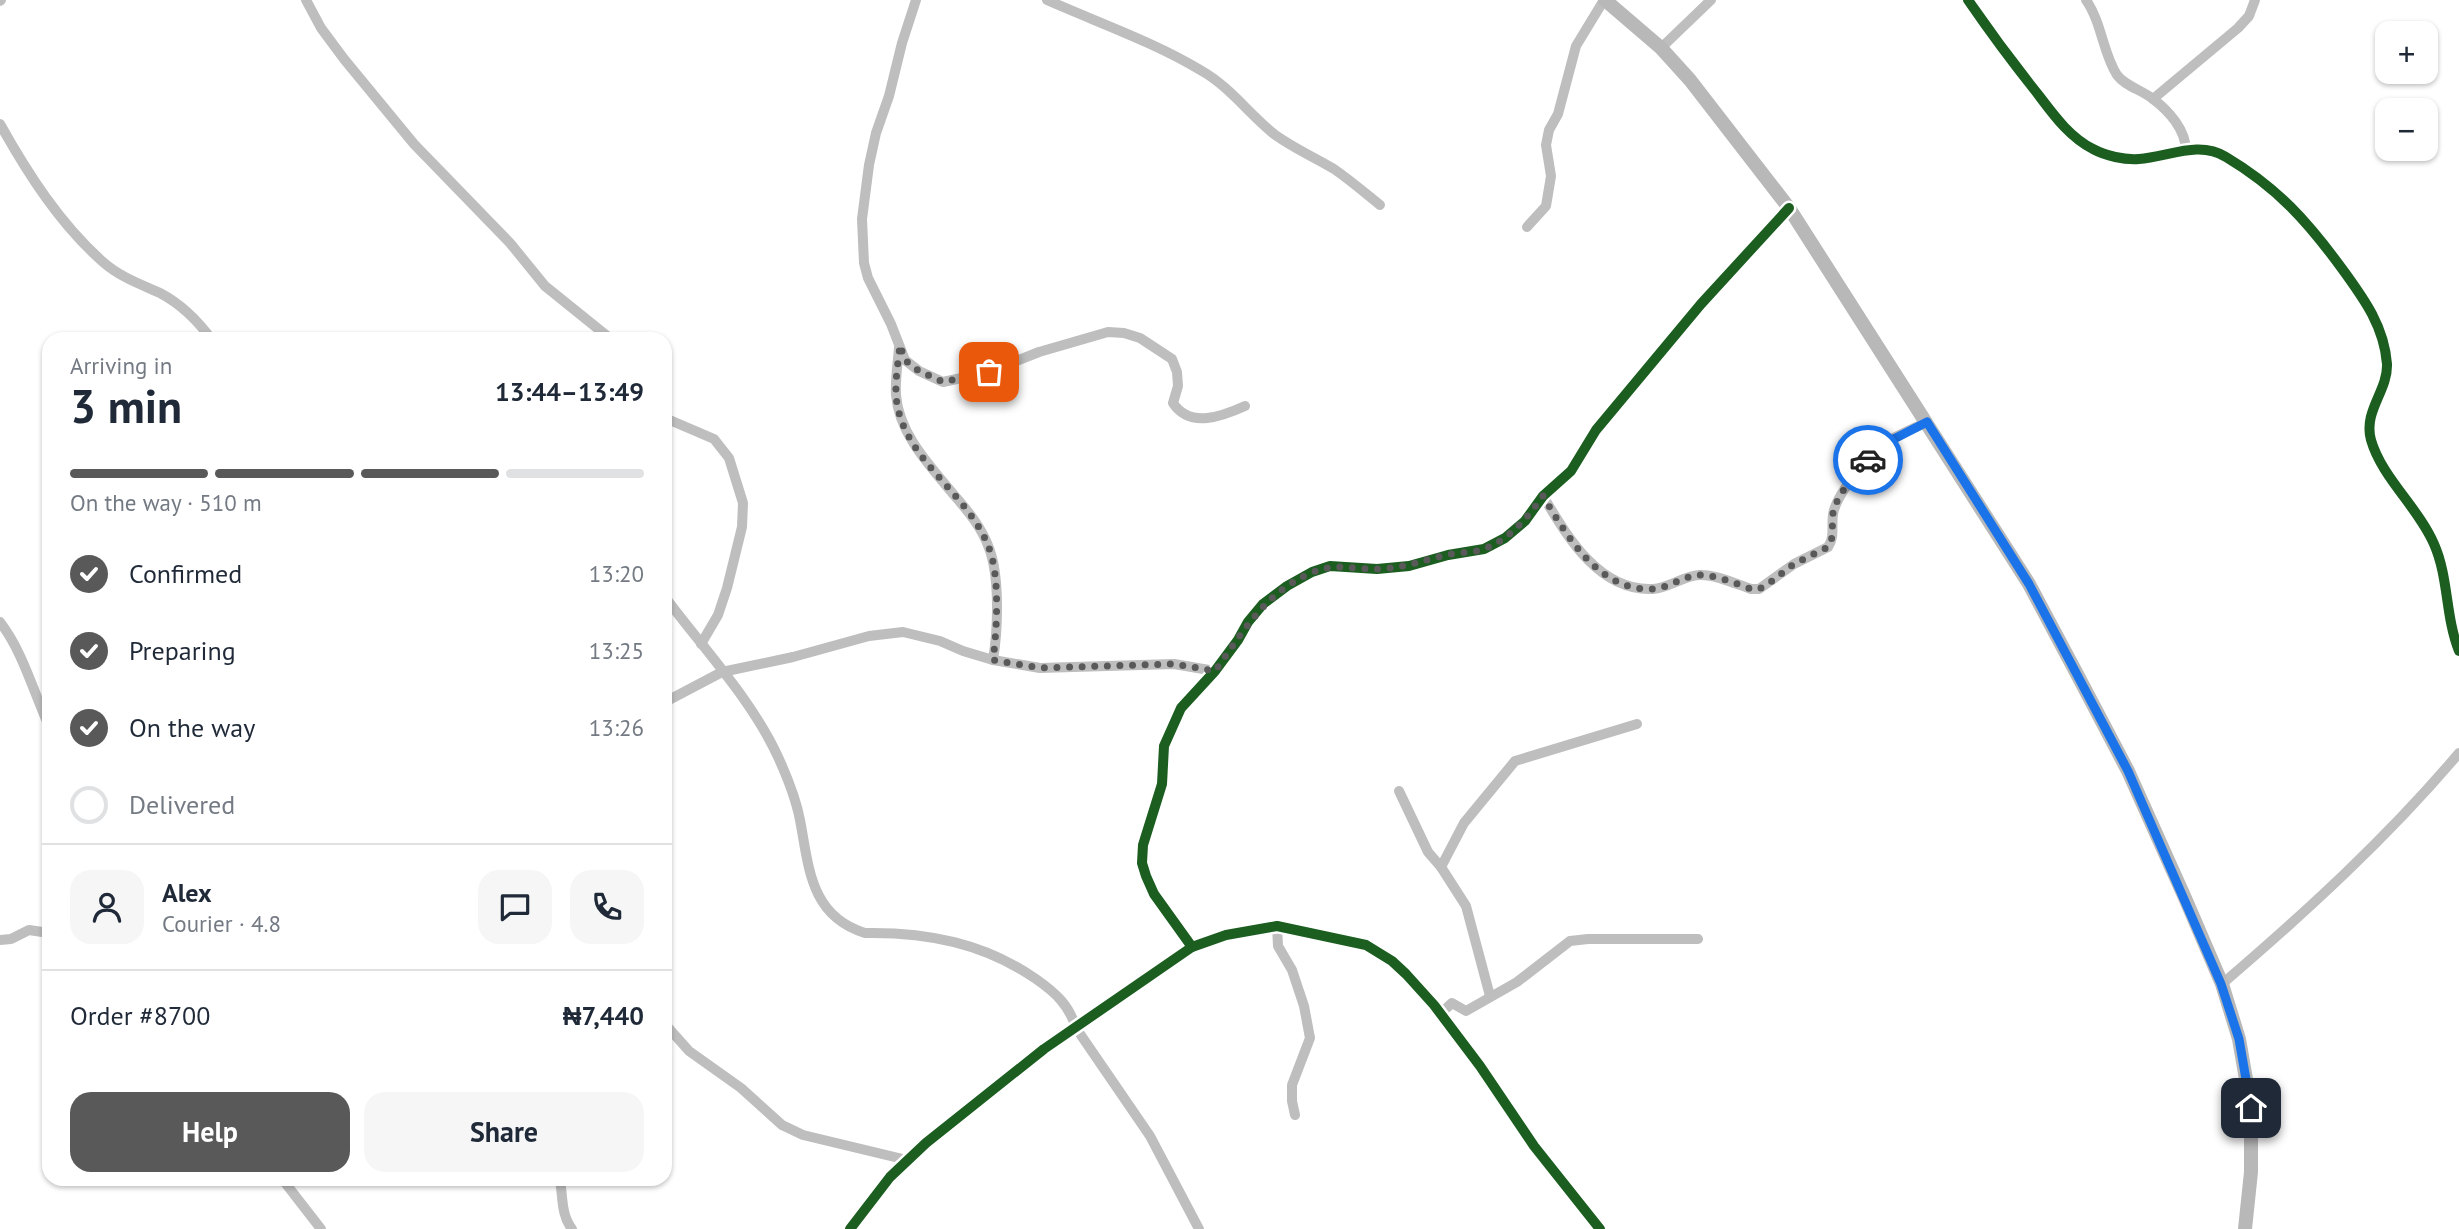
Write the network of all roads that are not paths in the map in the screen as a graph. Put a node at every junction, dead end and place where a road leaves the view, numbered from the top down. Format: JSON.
{"nodes":[{"id":1,"x":916,"y":0,"type":"edge"},
{"id":2,"x":1047,"y":0,"type":"edge"},
{"id":3,"x":1605,"y":0,"type":"edge"},
{"id":4,"x":1711,"y":0,"type":"edge"},
{"id":5,"x":1968,"y":0,"type":"edge"},
{"id":6,"x":2086,"y":0,"type":"edge"},
{"id":7,"x":2255,"y":0,"type":"edge"},
{"id":8,"x":311,"y":2,"type":"edge"},
{"id":9,"x":1661,"y":48,"type":"junction"},
{"id":10,"x":2153,"y":99,"type":"junction"},
{"id":11,"x":0,"y":124,"type":"edge"},
{"id":12,"x":2186,"y":151,"type":"junction"},
{"id":13,"x":1380,"y":205,"type":"dead end"},
{"id":14,"x":1789,"y":208,"type":"junction"},
{"id":15,"x":1527,"y":227,"type":"dead end"},
{"id":16,"x":206,"y":332,"type":"edge"},
{"id":17,"x":602,"y":332,"type":"edge"},
{"id":18,"x":900,"y":345,"type":"junction"},
{"id":19,"x":1245,"y":406,"type":"dead end"},
{"id":20,"x":672,"y":421,"type":"edge"},
{"id":21,"x":1927,"y":422,"type":"junction"},
{"id":22,"x":1543,"y":496,"type":"junction"},
{"id":23,"x":672,"y":606,"type":"edge"},
{"id":24,"x":0,"y":622,"type":"edge"},
{"id":25,"x":701,"y":644,"type":"junction"},
{"id":26,"x":2459,"y":651,"type":"edge"},
{"id":27,"x":993,"y":660,"type":"junction"},
{"id":28,"x":1215,"y":671,"type":"junction"},
{"id":29,"x":722,"y":672,"type":"junction"},
{"id":30,"x":672,"y":698,"type":"edge"},
{"id":31,"x":42,"y":709,"type":"edge"},
{"id":32,"x":1637,"y":724,"type":"dead end"},
{"id":33,"x":2459,"y":752,"type":"edge"},
{"id":34,"x":1399,"y":791,"type":"dead end"},
{"id":35,"x":1441,"y":867,"type":"junction"},
{"id":36,"x":1278,"y":926,"type":"junction"},
{"id":37,"x":42,"y":931,"type":"edge"},
{"id":38,"x":1698,"y":939,"type":"dead end"},
{"id":39,"x":0,"y":940,"type":"edge"},
{"id":40,"x":1192,"y":947,"type":"junction"},
{"id":41,"x":2221,"y":984,"type":"junction"},
{"id":42,"x":1489,"y":996,"type":"junction"},
{"id":43,"x":1439,"y":1015,"type":"junction"},
{"id":44,"x":1076,"y":1028,"type":"junction"},
{"id":45,"x":672,"y":1032,"type":"edge"},
{"id":46,"x":1295,"y":1115,"type":"dead end"},
{"id":47,"x":907,"y":1160,"type":"junction"},
{"id":48,"x":288,"y":1186,"type":"edge"},
{"id":49,"x":561,"y":1186,"type":"edge"},
{"id":50,"x":321,"y":1229,"type":"edge"},
{"id":51,"x":572,"y":1229,"type":"edge"},
{"id":52,"x":850,"y":1229,"type":"edge"},
{"id":53,"x":1199,"y":1229,"type":"edge"},
{"id":54,"x":1600,"y":1229,"type":"edge"},
{"id":55,"x":2245,"y":1229,"type":"edge"}],
"edges":[{"from":1,"to":18,"type":"street"},
{"from":2,"to":13,"type":"street"},
{"from":3,"to":9,"type":"main road"},
{"from":3,"to":15,"type":"street"},
{"from":4,"to":9,"type":"street"},
{"from":5,"to":12,"type":"street"},
{"from":6,"to":10,"type":"street"},
{"from":7,"to":10,"type":"street"},
{"from":8,"to":17,"type":"street"},
{"from":9,"to":14,"type":"main road"},
{"from":10,"to":12,"type":"street"},
{"from":11,"to":16,"type":"street"},
{"from":12,"to":26,"type":"street"},
{"from":14,"to":21,"type":"main road"},
{"from":14,"to":22,"type":"street"},
{"from":18,"to":19,"type":"street"},
{"from":18,"to":27,"type":"street"},
{"from":20,"to":25,"type":"street"},
{"from":21,"to":22,"type":"street"},
{"from":21,"to":41,"type":"main road"},
{"from":22,"to":28,"type":"street"},
{"from":23,"to":25,"type":"street"},
{"from":24,"to":31,"type":"street"},
{"from":25,"to":29,"type":"street"},
{"from":27,"to":28,"type":"street"},
{"from":27,"to":29,"type":"street"},
{"from":28,"to":40,"type":"street"},
{"from":29,"to":30,"type":"street"},
{"from":29,"to":44,"type":"street"},
{"from":32,"to":35,"type":"street"},
{"from":33,"to":41,"type":"street"},
{"from":34,"to":35,"type":"street"},
{"from":35,"to":42,"type":"street"},
{"from":36,"to":40,"type":"street"},
{"from":36,"to":43,"type":"street"},
{"from":36,"to":46,"type":"street"},
{"from":37,"to":39,"type":"street"},
{"from":38,"to":42,"type":"street"},
{"from":40,"to":44,"type":"street"},
{"from":41,"to":55,"type":"main road"},
{"from":42,"to":43,"type":"street"},
{"from":43,"to":54,"type":"street"},
{"from":44,"to":47,"type":"street"},
{"from":44,"to":53,"type":"street"},
{"from":45,"to":47,"type":"street"},
{"from":47,"to":52,"type":"street"},
{"from":48,"to":50,"type":"street"},
{"from":49,"to":51,"type":"street"}]}
